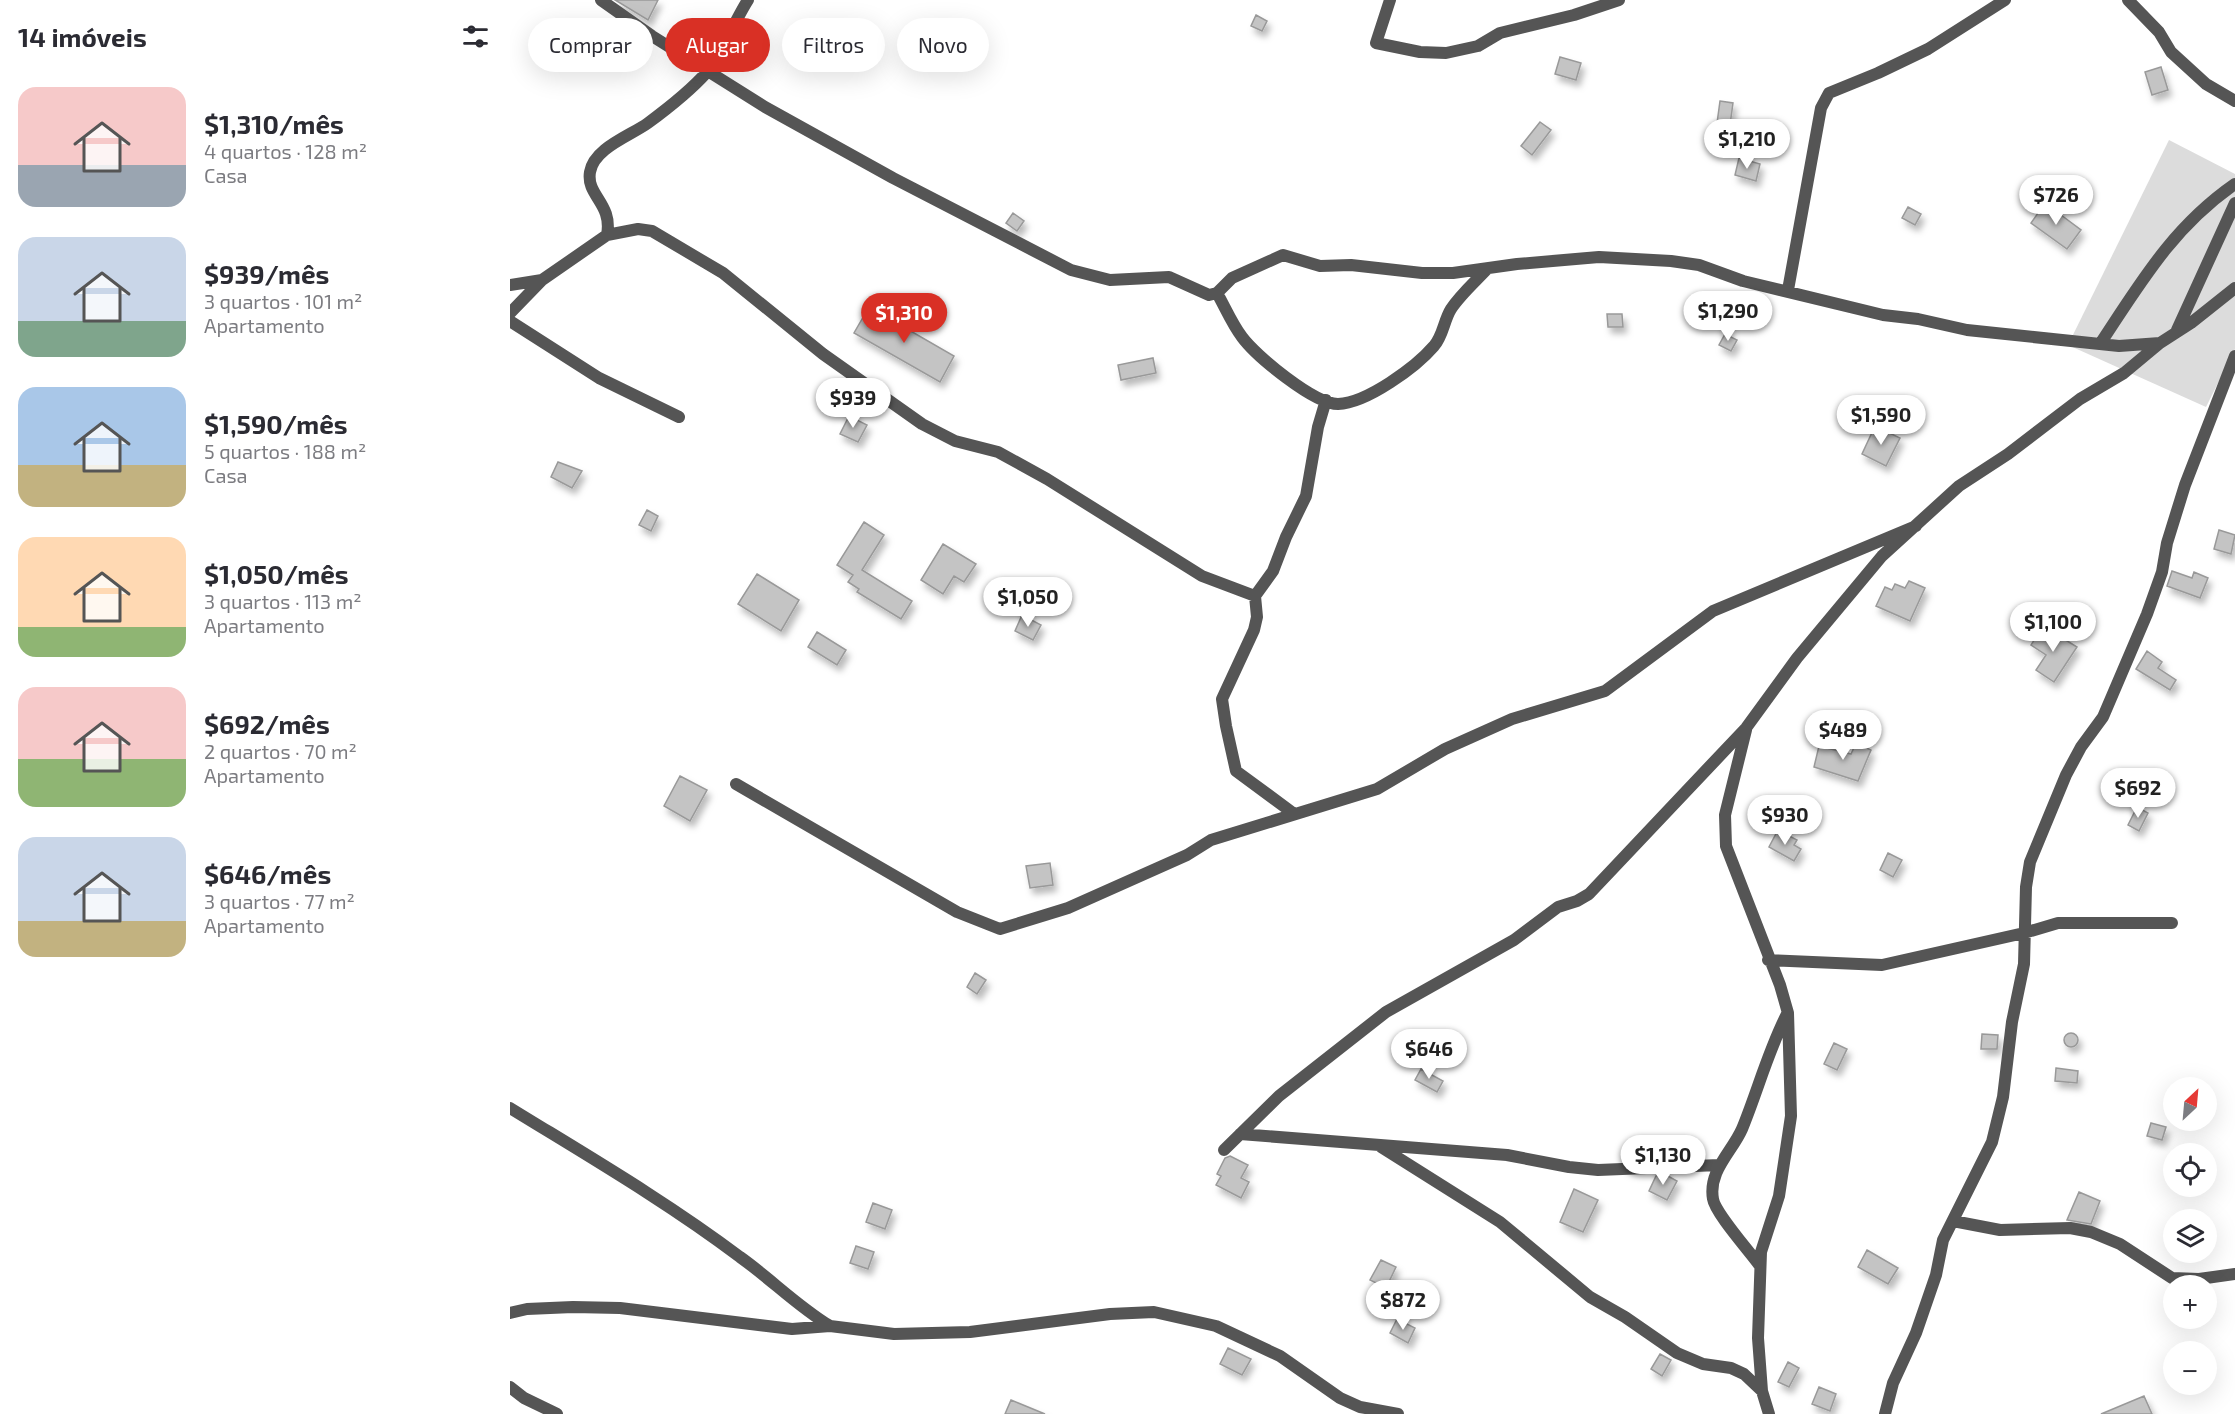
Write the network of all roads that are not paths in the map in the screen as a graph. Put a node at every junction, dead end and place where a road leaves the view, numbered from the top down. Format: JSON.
{"nodes":[{"id":1,"x":601,"y":0,"type":"edge"},
{"id":2,"x":748,"y":0,"type":"edge"},
{"id":3,"x":1390,"y":0,"type":"edge"},
{"id":4,"x":1619,"y":0,"type":"edge"},
{"id":5,"x":2005,"y":0,"type":"edge"},
{"id":6,"x":2128,"y":0,"type":"edge"},
{"id":7,"x":738,"y":18,"type":"edge"},
{"id":8,"x":665,"y":42,"type":"edge"},
{"id":9,"x":707,"y":72,"type":"edge"},
{"id":10,"x":710,"y":72,"type":"edge"},
{"id":11,"x":2235,"y":101,"type":"edge"},
{"id":12,"x":2235,"y":184,"type":"edge"},
{"id":13,"x":2235,"y":203,"type":"edge"},
{"id":14,"x":607,"y":235,"type":"junction"},
{"id":15,"x":1488,"y":267,"type":"junction"},
{"id":16,"x":542,"y":280,"type":"junction"},
{"id":17,"x":510,"y":285,"type":"edge"},
{"id":18,"x":2235,"y":288,"type":"edge"},
{"id":19,"x":1788,"y":290,"type":"junction"},
{"id":20,"x":1217,"y":293,"type":"junction"},
{"id":21,"x":510,"y":313,"type":"edge"},
{"id":22,"x":510,"y":321,"type":"edge"},
{"id":23,"x":2177,"y":330,"type":"junction"},
{"id":24,"x":2160,"y":343,"type":"junction"},
{"id":25,"x":2100,"y":344,"type":"junction"},
{"id":26,"x":2235,"y":356,"type":"edge"},
{"id":27,"x":1326,"y":400,"type":"junction"},
{"id":28,"x":679,"y":417,"type":"dead end"},
{"id":29,"x":1916,"y":526,"type":"junction"},
{"id":30,"x":1255,"y":596,"type":"junction"},
{"id":31,"x":1746,"y":728,"type":"junction"},
{"id":32,"x":736,"y":784,"type":"dead end"},
{"id":33,"x":1293,"y":813,"type":"junction"},
{"id":34,"x":2172,"y":923,"type":"dead end"},
{"id":35,"x":2024,"y":933,"type":"junction"},
{"id":36,"x":1768,"y":960,"type":"junction"},
{"id":37,"x":1788,"y":1013,"type":"junction"},
{"id":38,"x":510,"y":1108,"type":"edge"},
{"id":39,"x":1240,"y":1134,"type":"junction"},
{"id":40,"x":1378,"y":1145,"type":"junction"},
{"id":41,"x":1224,"y":1150,"type":"dead end"},
{"id":42,"x":1719,"y":1165,"type":"junction"},
{"id":43,"x":1953,"y":1221,"type":"junction"},
{"id":44,"x":1760,"y":1266,"type":"junction"},
{"id":45,"x":2235,"y":1274,"type":"edge"},
{"id":46,"x":510,"y":1313,"type":"edge"},
{"id":47,"x":830,"y":1326,"type":"junction"},
{"id":48,"x":510,"y":1387,"type":"edge"},
{"id":49,"x":1762,"y":1391,"type":"junction"},
{"id":50,"x":557,"y":1414,"type":"edge"},
{"id":51,"x":1398,"y":1414,"type":"edge"},
{"id":52,"x":1769,"y":1414,"type":"edge"},
{"id":53,"x":1885,"y":1414,"type":"edge"}],
"edges":[{"from":1,"to":8,"type":"street"},
{"from":2,"to":7,"type":"street"},
{"from":3,"to":4,"type":"street"},
{"from":5,"to":19,"type":"street"},
{"from":6,"to":11,"type":"street"},
{"from":9,"to":14,"type":"street"},
{"from":10,"to":20,"type":"street"},
{"from":12,"to":25,"type":"street"},
{"from":13,"to":23,"type":"street"},
{"from":14,"to":16,"type":"street"},
{"from":14,"to":30,"type":"street"},
{"from":15,"to":19,"type":"street"},
{"from":15,"to":20,"type":"street"},
{"from":15,"to":27,"type":"street"},
{"from":16,"to":17,"type":"street"},
{"from":16,"to":21,"type":"street"},
{"from":18,"to":23,"type":"street"},
{"from":19,"to":25,"type":"street"},
{"from":20,"to":27,"type":"street"},
{"from":22,"to":28,"type":"street"},
{"from":23,"to":24,"type":"street"},
{"from":24,"to":25,"type":"street"},
{"from":24,"to":29,"type":"street"},
{"from":26,"to":35,"type":"street"},
{"from":27,"to":30,"type":"street"},
{"from":29,"to":31,"type":"street"},
{"from":29,"to":33,"type":"street"},
{"from":30,"to":33,"type":"street"},
{"from":31,"to":36,"type":"street"},
{"from":31,"to":39,"type":"street"},
{"from":32,"to":33,"type":"street"},
{"from":34,"to":35,"type":"street"},
{"from":35,"to":36,"type":"street"},
{"from":35,"to":43,"type":"street"},
{"from":36,"to":37,"type":"street"},
{"from":37,"to":42,"type":"street"},
{"from":37,"to":44,"type":"street"},
{"from":38,"to":47,"type":"street"},
{"from":39,"to":40,"type":"street"},
{"from":39,"to":41,"type":"street"},
{"from":40,"to":42,"type":"street"},
{"from":40,"to":49,"type":"street"},
{"from":42,"to":44,"type":"street"},
{"from":43,"to":45,"type":"street"},
{"from":43,"to":53,"type":"street"},
{"from":44,"to":49,"type":"street"},
{"from":46,"to":47,"type":"street"},
{"from":47,"to":51,"type":"street"},
{"from":48,"to":50,"type":"street"},
{"from":49,"to":52,"type":"street"}]}
